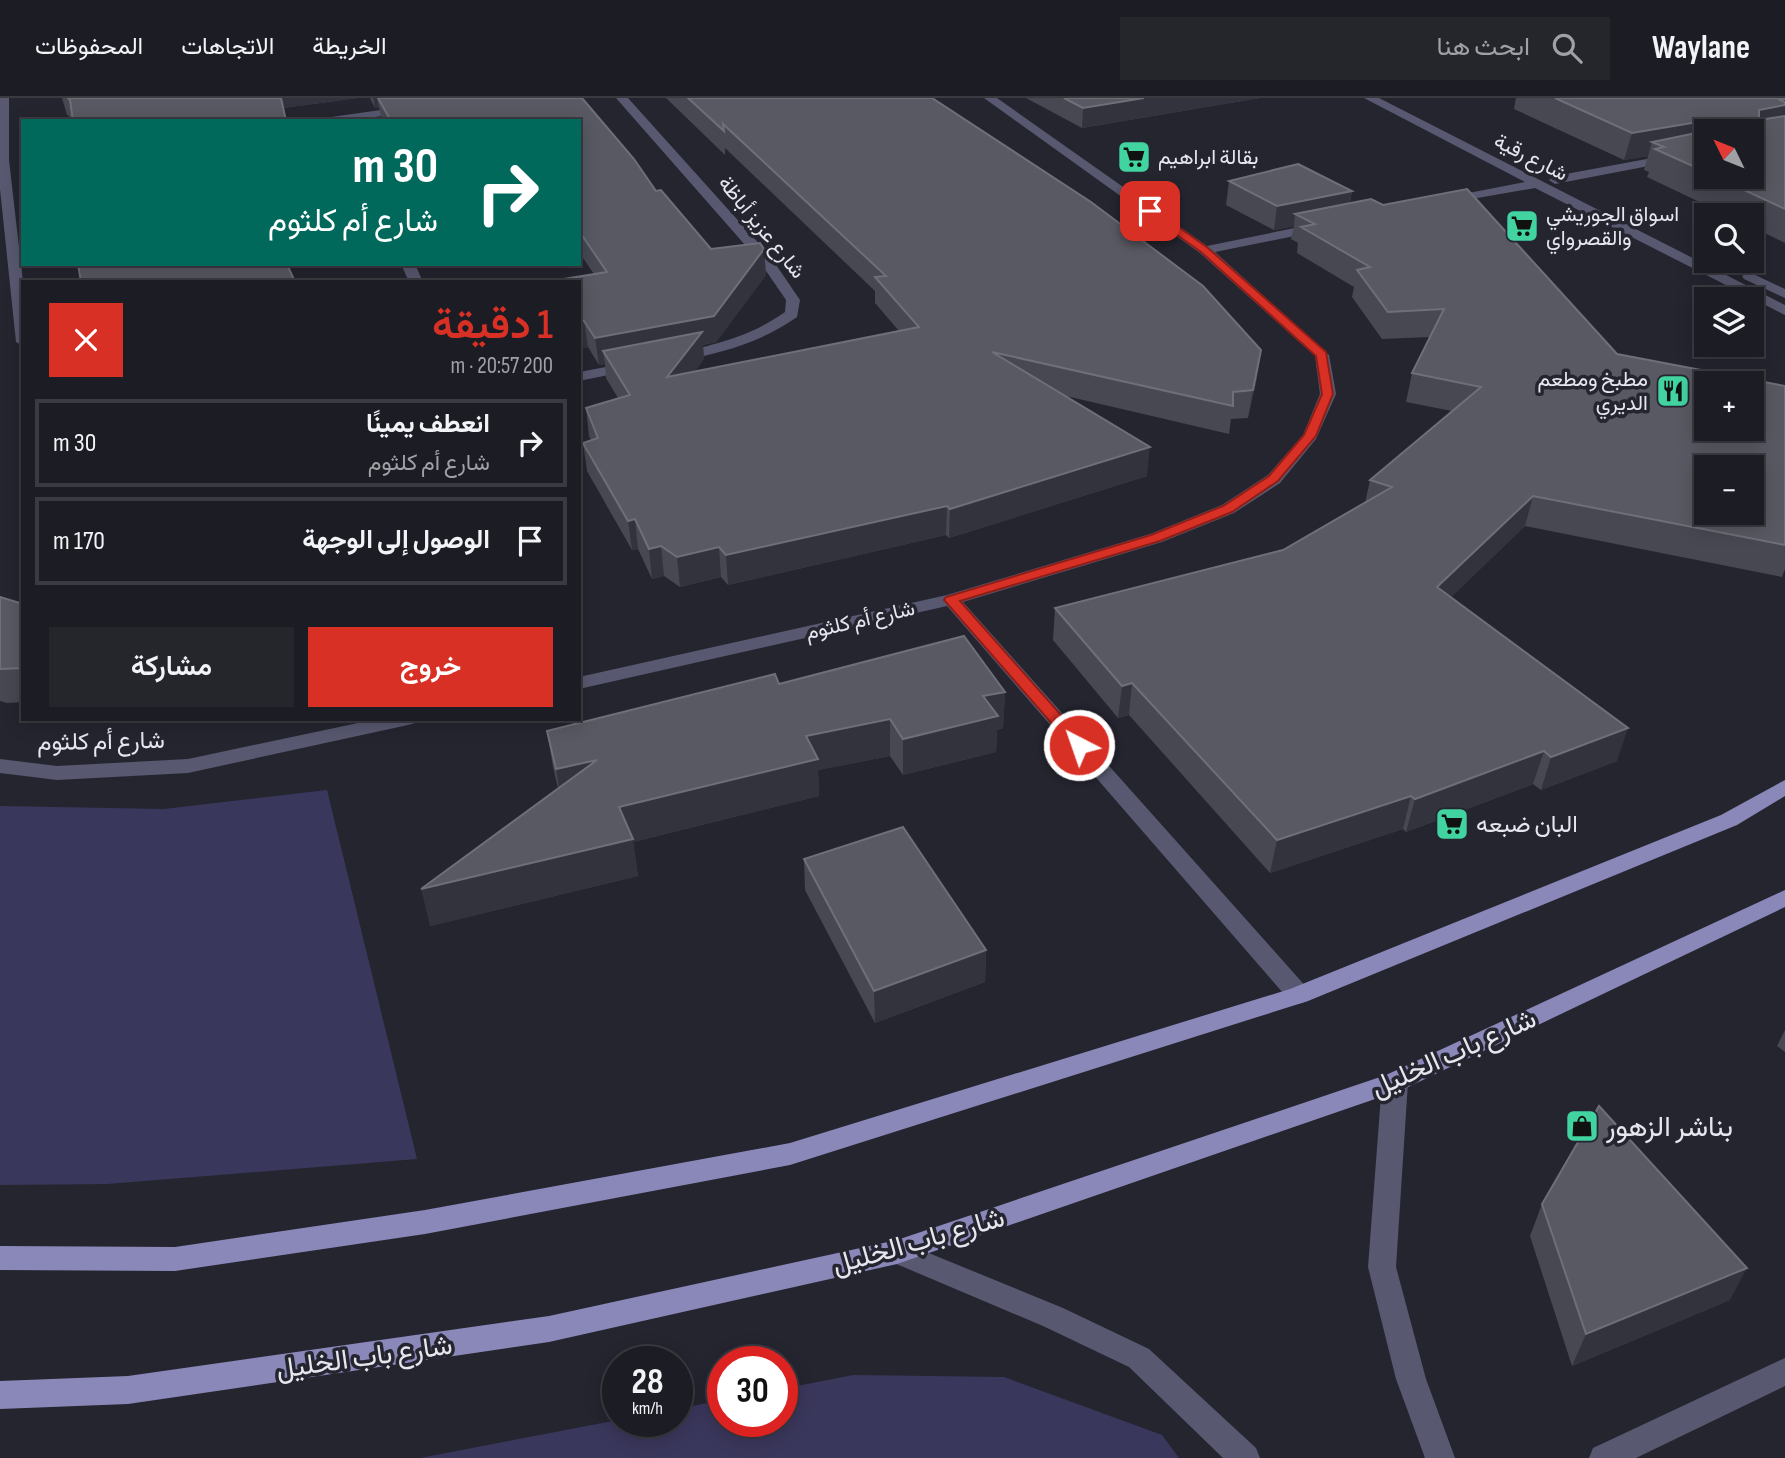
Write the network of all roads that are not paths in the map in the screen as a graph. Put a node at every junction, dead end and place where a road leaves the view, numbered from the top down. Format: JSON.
{"nodes":[{"id":1,"x":3,"y":98,"type":"edge"},
{"id":2,"x":622,"y":98,"type":"edge"},
{"id":3,"x":990,"y":98,"type":"edge"},
{"id":4,"x":1370,"y":98,"type":"edge"},
{"id":5,"x":1394,"y":98,"type":"edge"},
{"id":6,"x":421,"y":107,"type":"edge"},
{"id":7,"x":345,"y":119,"type":"edge"},
{"id":8,"x":1694,"y":153,"type":"edge"},
{"id":9,"x":5,"y":159,"type":"edge"},
{"id":10,"x":1555,"y":180,"type":"junction"},
{"id":11,"x":1536,"y":184,"type":"junction"},
{"id":12,"x":1429,"y":205,"type":"edge"},
{"id":13,"x":1336,"y":223,"type":"edge"},
{"id":14,"x":1694,"y":249,"type":"edge"},
{"id":15,"x":1205,"y":250,"type":"junction"},
{"id":16,"x":1742,"y":273,"type":"edge"},
{"id":17,"x":1785,"y":294,"type":"edge"},
{"id":18,"x":1785,"y":311,"type":"edge"},
{"id":19,"x":21,"y":322,"type":"edge"},
{"id":20,"x":581,"y":377,"type":"edge"},
{"id":21,"x":951,"y":600,"type":"junction"},
{"id":22,"x":581,"y":683,"type":"edge"},
{"id":23,"x":399,"y":721,"type":"edge"},
{"id":24,"x":0,"y":766,"type":"edge"},
{"id":25,"x":1785,"y":786,"type":"edge"},
{"id":26,"x":1785,"y":898,"type":"edge"},
{"id":27,"x":1299,"y":995,"type":"junction"},
{"id":28,"x":1395,"y":1082,"type":"junction"},
{"id":29,"x":897,"y":1252,"type":"junction"},
{"id":30,"x":0,"y":1258,"type":"edge"},
{"id":31,"x":1785,"y":1371,"type":"edge"},
{"id":32,"x":0,"y":1395,"type":"edge"},
{"id":33,"x":1245,"y":1458,"type":"edge"},
{"id":34,"x":1440,"y":1458,"type":"edge"},
{"id":35,"x":1604,"y":1458,"type":"edge"}],
"edges":[{"from":1,"to":9,"type":"street"},
{"from":2,"to":20,"type":"street","name":"شارع عزيز أباظة"},
{"from":3,"to":15,"type":"street","name":"شارع أم كلثوم"},
{"from":4,"to":11,"type":"street","name":"شارع رقية"},
{"from":5,"to":10,"type":"street","name":"شارع رقية"},
{"from":6,"to":7,"type":"street"},
{"from":8,"to":10,"type":"street"},
{"from":9,"to":19,"type":"street"},
{"from":10,"to":14,"type":"street","name":"شارع رقية"},
{"from":11,"to":12,"type":"street"},
{"from":11,"to":18,"type":"street","name":"شارع رقية"},
{"from":13,"to":15,"type":"street"},
{"from":15,"to":21,"type":"street","name":"شارع أم كلثوم"},
{"from":16,"to":17,"type":"street"},
{"from":21,"to":22,"type":"street","name":"شارع أم كلثوم"},
{"from":21,"to":27,"type":"street"},
{"from":23,"to":24,"type":"street","name":"شارع أم كلثوم"},
{"from":25,"to":27,"type":"main road"},
{"from":26,"to":28,"type":"main road","name":"شارع باب الخليل"},
{"from":27,"to":30,"type":"main road"},
{"from":28,"to":29,"type":"main road","name":"شارع باب الخليل"},
{"from":28,"to":34,"type":"street"},
{"from":29,"to":32,"type":"main road","name":"شارع باب الخليل"},
{"from":29,"to":33,"type":"street"},
{"from":31,"to":35,"type":"street"}]}
